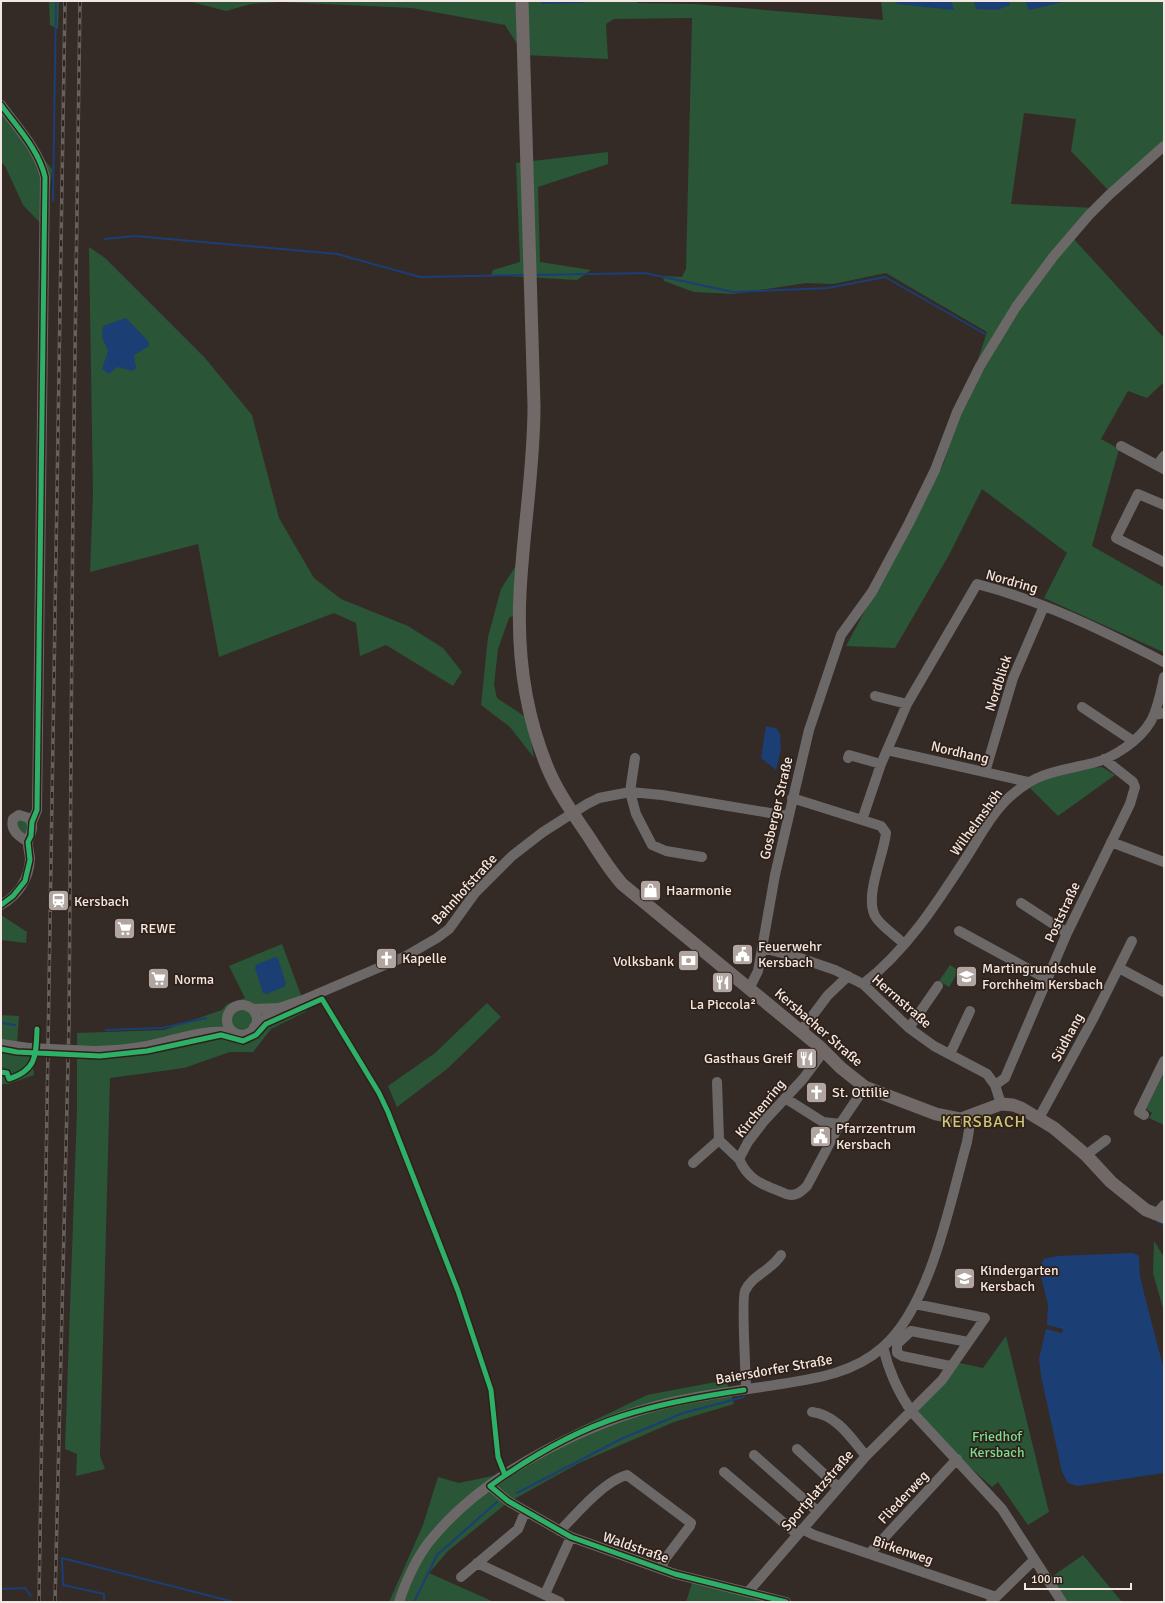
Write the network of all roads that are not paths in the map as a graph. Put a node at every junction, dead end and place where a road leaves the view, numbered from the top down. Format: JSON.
{"nodes":[{"id":1,"x":522,"y":1,"type":"edge"},
{"id":2,"x":1,"y":105,"type":"edge"},
{"id":3,"x":1164,"y":146,"type":"edge"},
{"id":4,"x":1121,"y":446,"type":"dead end"},
{"id":5,"x":1164,"y":456,"type":"edge"},
{"id":6,"x":1161,"y":467,"type":"edge"},
{"id":7,"x":1164,"y":505,"type":"edge"},
{"id":8,"x":1164,"y":562,"type":"edge"},
{"id":9,"x":1044,"y":606,"type":"junction"},
{"id":10,"x":1164,"y":662,"type":"edge"},
{"id":11,"x":1164,"y":677,"type":"edge"},
{"id":12,"x":875,"y":696,"type":"dead end"},
{"id":13,"x":907,"y":704,"type":"junction"},
{"id":14,"x":1082,"y":707,"type":"dead end"},
{"id":15,"x":1164,"y":713,"type":"edge"},
{"id":16,"x":1154,"y":715,"type":"junction"},
{"id":17,"x":1133,"y":741,"type":"junction"},
{"id":18,"x":887,"y":750,"type":"junction"},
{"id":19,"x":635,"y":758,"type":"dead end"},
{"id":20,"x":848,"y":758,"type":"dead end"},
{"id":21,"x":1104,"y":759,"type":"junction"},
{"id":22,"x":881,"y":764,"type":"junction"},
{"id":23,"x":985,"y":772,"type":"junction"},
{"id":24,"x":1028,"y":782,"type":"junction"},
{"id":25,"x":630,"y":792,"type":"junction"},
{"id":26,"x":792,"y":798,"type":"junction"},
{"id":27,"x":788,"y":816,"type":"junction"},
{"id":28,"x":576,"y":817,"type":"junction"},
{"id":29,"x":862,"y":820,"type":"junction"},
{"id":30,"x":32,"y":822,"type":"junction"},
{"id":31,"x":28,"y":842,"type":"junction"},
{"id":32,"x":1111,"y":842,"type":"junction"},
{"id":33,"x":702,"y":857,"type":"dead end"},
{"id":34,"x":1164,"y":862,"type":"edge"},
{"id":35,"x":1020,"y":903,"type":"dead end"},
{"id":36,"x":1,"y":905,"type":"edge"},
{"id":37,"x":959,"y":931,"type":"dead end"},
{"id":38,"x":1067,"y":933,"type":"junction"},
{"id":39,"x":1132,"y":941,"type":"dead end"},
{"id":40,"x":904,"y":944,"type":"junction"},
{"id":41,"x":763,"y":948,"type":"junction"},
{"id":42,"x":1119,"y":968,"type":"junction"},
{"id":43,"x":848,"y":976,"type":"junction"},
{"id":44,"x":1047,"y":979,"type":"junction"},
{"id":45,"x":863,"y":984,"type":"junction"},
{"id":46,"x":938,"y":986,"type":"dead end"},
{"id":47,"x":749,"y":989,"type":"junction"},
{"id":48,"x":1164,"y":992,"type":"edge"},
{"id":49,"x":279,"y":1008,"type":"junction"},
{"id":50,"x":252,"y":1009,"type":"junction"},
{"id":51,"x":970,"y":1010,"type":"dead end"},
{"id":52,"x":228,"y":1016,"type":"junction"},
{"id":53,"x":254,"y":1027,"type":"junction"},
{"id":54,"x":910,"y":1028,"type":"junction"},
{"id":55,"x":801,"y":1031,"type":"junction"},
{"id":56,"x":201,"y":1032,"type":"junction"},
{"id":57,"x":235,"y":1033,"type":"junction"},
{"id":58,"x":1,"y":1044,"type":"edge"},
{"id":59,"x":824,"y":1051,"type":"junction"},
{"id":60,"x":950,"y":1054,"type":"junction"},
{"id":61,"x":1164,"y":1061,"type":"edge"},
{"id":62,"x":717,"y":1082,"type":"dead end"},
{"id":63,"x":995,"y":1085,"type":"junction"},
{"id":64,"x":865,"y":1087,"type":"junction"},
{"id":65,"x":785,"y":1098,"type":"junction"},
{"id":66,"x":1001,"y":1104,"type":"junction"},
{"id":67,"x":1144,"y":1115,"type":"dead end"},
{"id":68,"x":968,"y":1118,"type":"junction"},
{"id":69,"x":1039,"y":1118,"type":"junction"},
{"id":70,"x":840,"y":1124,"type":"junction"},
{"id":71,"x":720,"y":1140,"type":"junction"},
{"id":72,"x":1106,"y":1140,"type":"dead end"},
{"id":73,"x":1086,"y":1155,"type":"junction"},
{"id":74,"x":739,"y":1159,"type":"junction"},
{"id":75,"x":693,"y":1163,"type":"dead end"},
{"id":76,"x":1161,"y":1212,"type":"edge"},
{"id":77,"x":780,"y":1255,"type":"dead end"},
{"id":78,"x":915,"y":1304,"type":"junction"},
{"id":79,"x":968,"y":1342,"type":"junction"},
{"id":80,"x":883,"y":1347,"type":"junction"},
{"id":81,"x":950,"y":1366,"type":"junction"},
{"id":82,"x":746,"y":1389,"type":"junction"},
{"id":83,"x":812,"y":1412,"type":"dead end"},
{"id":84,"x":912,"y":1412,"type":"junction"},
{"id":85,"x":797,"y":1450,"type":"dead end"},
{"id":86,"x":754,"y":1456,"type":"dead end"},
{"id":87,"x":866,"y":1456,"type":"junction"},
{"id":88,"x":957,"y":1459,"type":"junction"},
{"id":89,"x":724,"y":1472,"type":"dead end"},
{"id":90,"x":490,"y":1486,"type":"junction"},
{"id":91,"x":838,"y":1487,"type":"junction"},
{"id":92,"x":817,"y":1511,"type":"junction"},
{"id":93,"x":525,"y":1512,"type":"junction"},
{"id":94,"x":560,"y":1531,"type":"junction"},
{"id":95,"x":799,"y":1531,"type":"junction"},
{"id":96,"x":571,"y":1538,"type":"junction"},
{"id":97,"x":870,"y":1553,"type":"junction"},
{"id":98,"x":1034,"y":1560,"type":"junction"},
{"id":99,"x":477,"y":1563,"type":"junction"},
{"id":100,"x":661,"y":1568,"type":"junction"},
{"id":101,"x":461,"y":1577,"type":"dead end"},
{"id":102,"x":748,"y":1592,"type":"junction"},
{"id":103,"x":545,"y":1594,"type":"junction"},
{"id":104,"x":993,"y":1599,"type":"edge"},
{"id":105,"x":774,"y":1600,"type":"edge"},
{"id":106,"x":399,"y":1602,"type":"edge"},
{"id":107,"x":560,"y":1602,"type":"edge"},
{"id":108,"x":786,"y":1602,"type":"edge"},
{"id":109,"x":1062,"y":1602,"type":"edge"}],
"edges":[{"from":1,"to":28,"type":"main road","name":"Kersbacher Straße"},
{"from":2,"to":30,"type":"street"},
{"from":3,"to":26,"type":"street","name":"Gosberger Straße"},
{"from":4,"to":6,"type":"street"},
{"from":5,"to":6,"type":"street"},
{"from":7,"to":8,"type":"street"},
{"from":9,"to":10,"type":"street","name":"Nordring"},
{"from":9,"to":13,"type":"street","name":"Nordring"},
{"from":9,"to":23,"type":"street","name":"Nordblick"},
{"from":11,"to":16,"type":"street"},
{"from":12,"to":13,"type":"street"},
{"from":13,"to":18,"type":"street","name":"Nordring"},
{"from":14,"to":17,"type":"street"},
{"from":15,"to":16,"type":"street"},
{"from":16,"to":17,"type":"street","name":"Wilhelmshöh"},
{"from":17,"to":21,"type":"street","name":"Wilhelmshöh"},
{"from":18,"to":22,"type":"street","name":"Nordring"},
{"from":18,"to":23,"type":"street","name":"Nordhang"},
{"from":19,"to":25,"type":"street"},
{"from":20,"to":22,"type":"street"},
{"from":21,"to":24,"type":"street","name":"Wilhelmshöh"},
{"from":21,"to":32,"type":"street","name":"Poststraße"},
{"from":22,"to":29,"type":"street","name":"Nordring"},
{"from":23,"to":24,"type":"street","name":"Nordhang"},
{"from":24,"to":40,"type":"street","name":"Wilhelmshöh"},
{"from":25,"to":27,"type":"street","name":"Bahnhofstraße"},
{"from":25,"to":28,"type":"street","name":"Bahnhofstraße"},
{"from":25,"to":33,"type":"street"},
{"from":26,"to":27,"type":"street","name":"Gosberger Straße"},
{"from":26,"to":29,"type":"street"},
{"from":27,"to":41,"type":"street","name":"Gosberger Straße"},
{"from":28,"to":47,"type":"main road","name":"Kersbacher Straße"},
{"from":28,"to":49,"type":"street","name":"Bahnhofstraße"},
{"from":29,"to":40,"type":"street"},
{"from":30,"to":31,"type":"street"},
{"from":30,"to":31,"type":"street"},
{"from":31,"to":36,"type":"street"},
{"from":32,"to":34,"type":"street"},
{"from":32,"to":38,"type":"street","name":"Poststraße"},
{"from":35,"to":38,"type":"street"},
{"from":37,"to":44,"type":"street"},
{"from":38,"to":44,"type":"street","name":"Poststraße"},
{"from":39,"to":42,"type":"street","name":"Südhang"},
{"from":40,"to":45,"type":"street","name":"Wilhelmshöh"},
{"from":41,"to":43,"type":"street","name":"Herrnstraße"},
{"from":41,"to":47,"type":"street","name":"Gosberger Straße"},
{"from":42,"to":48,"type":"street"},
{"from":42,"to":69,"type":"street","name":"Südhang"},
{"from":43,"to":45,"type":"street","name":"Herrnstraße"},
{"from":43,"to":55,"type":"street"},
{"from":44,"to":63,"type":"street","name":"Poststraße"},
{"from":45,"to":54,"type":"street","name":"Herrnstraße"},
{"from":46,"to":54,"type":"street"},
{"from":47,"to":55,"type":"main road","name":"Kersbacher Straße"},
{"from":49,"to":50,"type":"street"},
{"from":49,"to":53,"type":"street"},
{"from":50,"to":52,"type":"street"},
{"from":50,"to":53,"type":"street"},
{"from":51,"to":60,"type":"street"},
{"from":52,"to":56,"type":"street"},
{"from":52,"to":57,"type":"street"},
{"from":53,"to":57,"type":"street"},
{"from":54,"to":60,"type":"street","name":"Herrnstraße"},
{"from":55,"to":59,"type":"main road","name":"Kersbacher Straße"},
{"from":56,"to":57,"type":"street"},
{"from":56,"to":58,"type":"street","bridge":true},
{"from":59,"to":64,"type":"main road","name":"Kersbacher Straße"},
{"from":59,"to":65,"type":"street","name":"Kirchenring"},
{"from":60,"to":63,"type":"street","name":"Herrnstraße"},
{"from":61,"to":67,"type":"street"},
{"from":62,"to":71,"type":"street"},
{"from":63,"to":66,"type":"street","name":"Herrnstraße"},
{"from":64,"to":68,"type":"main road","name":"Kersbacher Straße"},
{"from":64,"to":70,"type":"street","name":"Kirchenring"},
{"from":65,"to":70,"type":"street"},
{"from":65,"to":74,"type":"street","name":"Kirchenring"},
{"from":66,"to":68,"type":"main road","name":"Kersbacher Straße"},
{"from":66,"to":69,"type":"main road"},
{"from":68,"to":78,"type":"street","name":"Baiersdorfer Straße"},
{"from":69,"to":73,"type":"main road"},
{"from":70,"to":74,"type":"street","name":"Kirchenring"},
{"from":71,"to":74,"type":"street"},
{"from":71,"to":75,"type":"street"},
{"from":72,"to":73,"type":"street"},
{"from":73,"to":76,"type":"main road"},
{"from":77,"to":82,"type":"street"},
{"from":78,"to":79,"type":"street","name":"Sportplatzstraße"},
{"from":78,"to":80,"type":"street","name":"Baiersdorfer Straße"},
{"from":79,"to":81,"type":"street","name":"Sportplatzstraße"},
{"from":79,"to":81,"type":"street"},
{"from":80,"to":82,"type":"street","name":"Baiersdorfer Straße"},
{"from":80,"to":84,"type":"street"},
{"from":81,"to":84,"type":"street","name":"Sportplatzstraße"},
{"from":82,"to":90,"type":"street","name":"Baiersdorfer Straße"},
{"from":83,"to":87,"type":"street"},
{"from":84,"to":87,"type":"street","name":"Sportplatzstraße"},
{"from":84,"to":88,"type":"street"},
{"from":85,"to":91,"type":"street"},
{"from":86,"to":92,"type":"street"},
{"from":87,"to":91,"type":"street","name":"Sportplatzstraße"},
{"from":88,"to":97,"type":"street","name":"Fliederweg"},
{"from":88,"to":98,"type":"street"},
{"from":89,"to":95,"type":"street"},
{"from":90,"to":93,"type":"street","name":"Waldstraße"},
{"from":90,"to":106,"type":"street","name":"Baiersdorfer Straße"},
{"from":91,"to":92,"type":"street","name":"Sportplatzstraße"},
{"from":92,"to":95,"type":"street","name":"Sportplatzstraße"},
{"from":93,"to":94,"type":"street","name":"Waldstraße"},
{"from":93,"to":99,"type":"street"},
{"from":94,"to":96,"type":"street","name":"Waldstraße"},
{"from":94,"to":100,"type":"street"},
{"from":95,"to":97,"type":"street","name":"Birkenweg"},
{"from":95,"to":102,"type":"street","name":"Sportplatzstraße"},
{"from":96,"to":100,"type":"street","name":"Waldstraße"},
{"from":96,"to":103,"type":"street"},
{"from":97,"to":104,"type":"street","name":"Birkenweg"},
{"from":98,"to":104,"type":"street"},
{"from":98,"to":109,"type":"street"},
{"from":99,"to":101,"type":"street"},
{"from":99,"to":103,"type":"street"},
{"from":100,"to":102,"type":"street","name":"Waldstraße"},
{"from":102,"to":105,"type":"street","name":"Waldstraße"},
{"from":103,"to":107,"type":"street"},
{"from":105,"to":108,"type":"street","name":"Waldstraße"}]}
